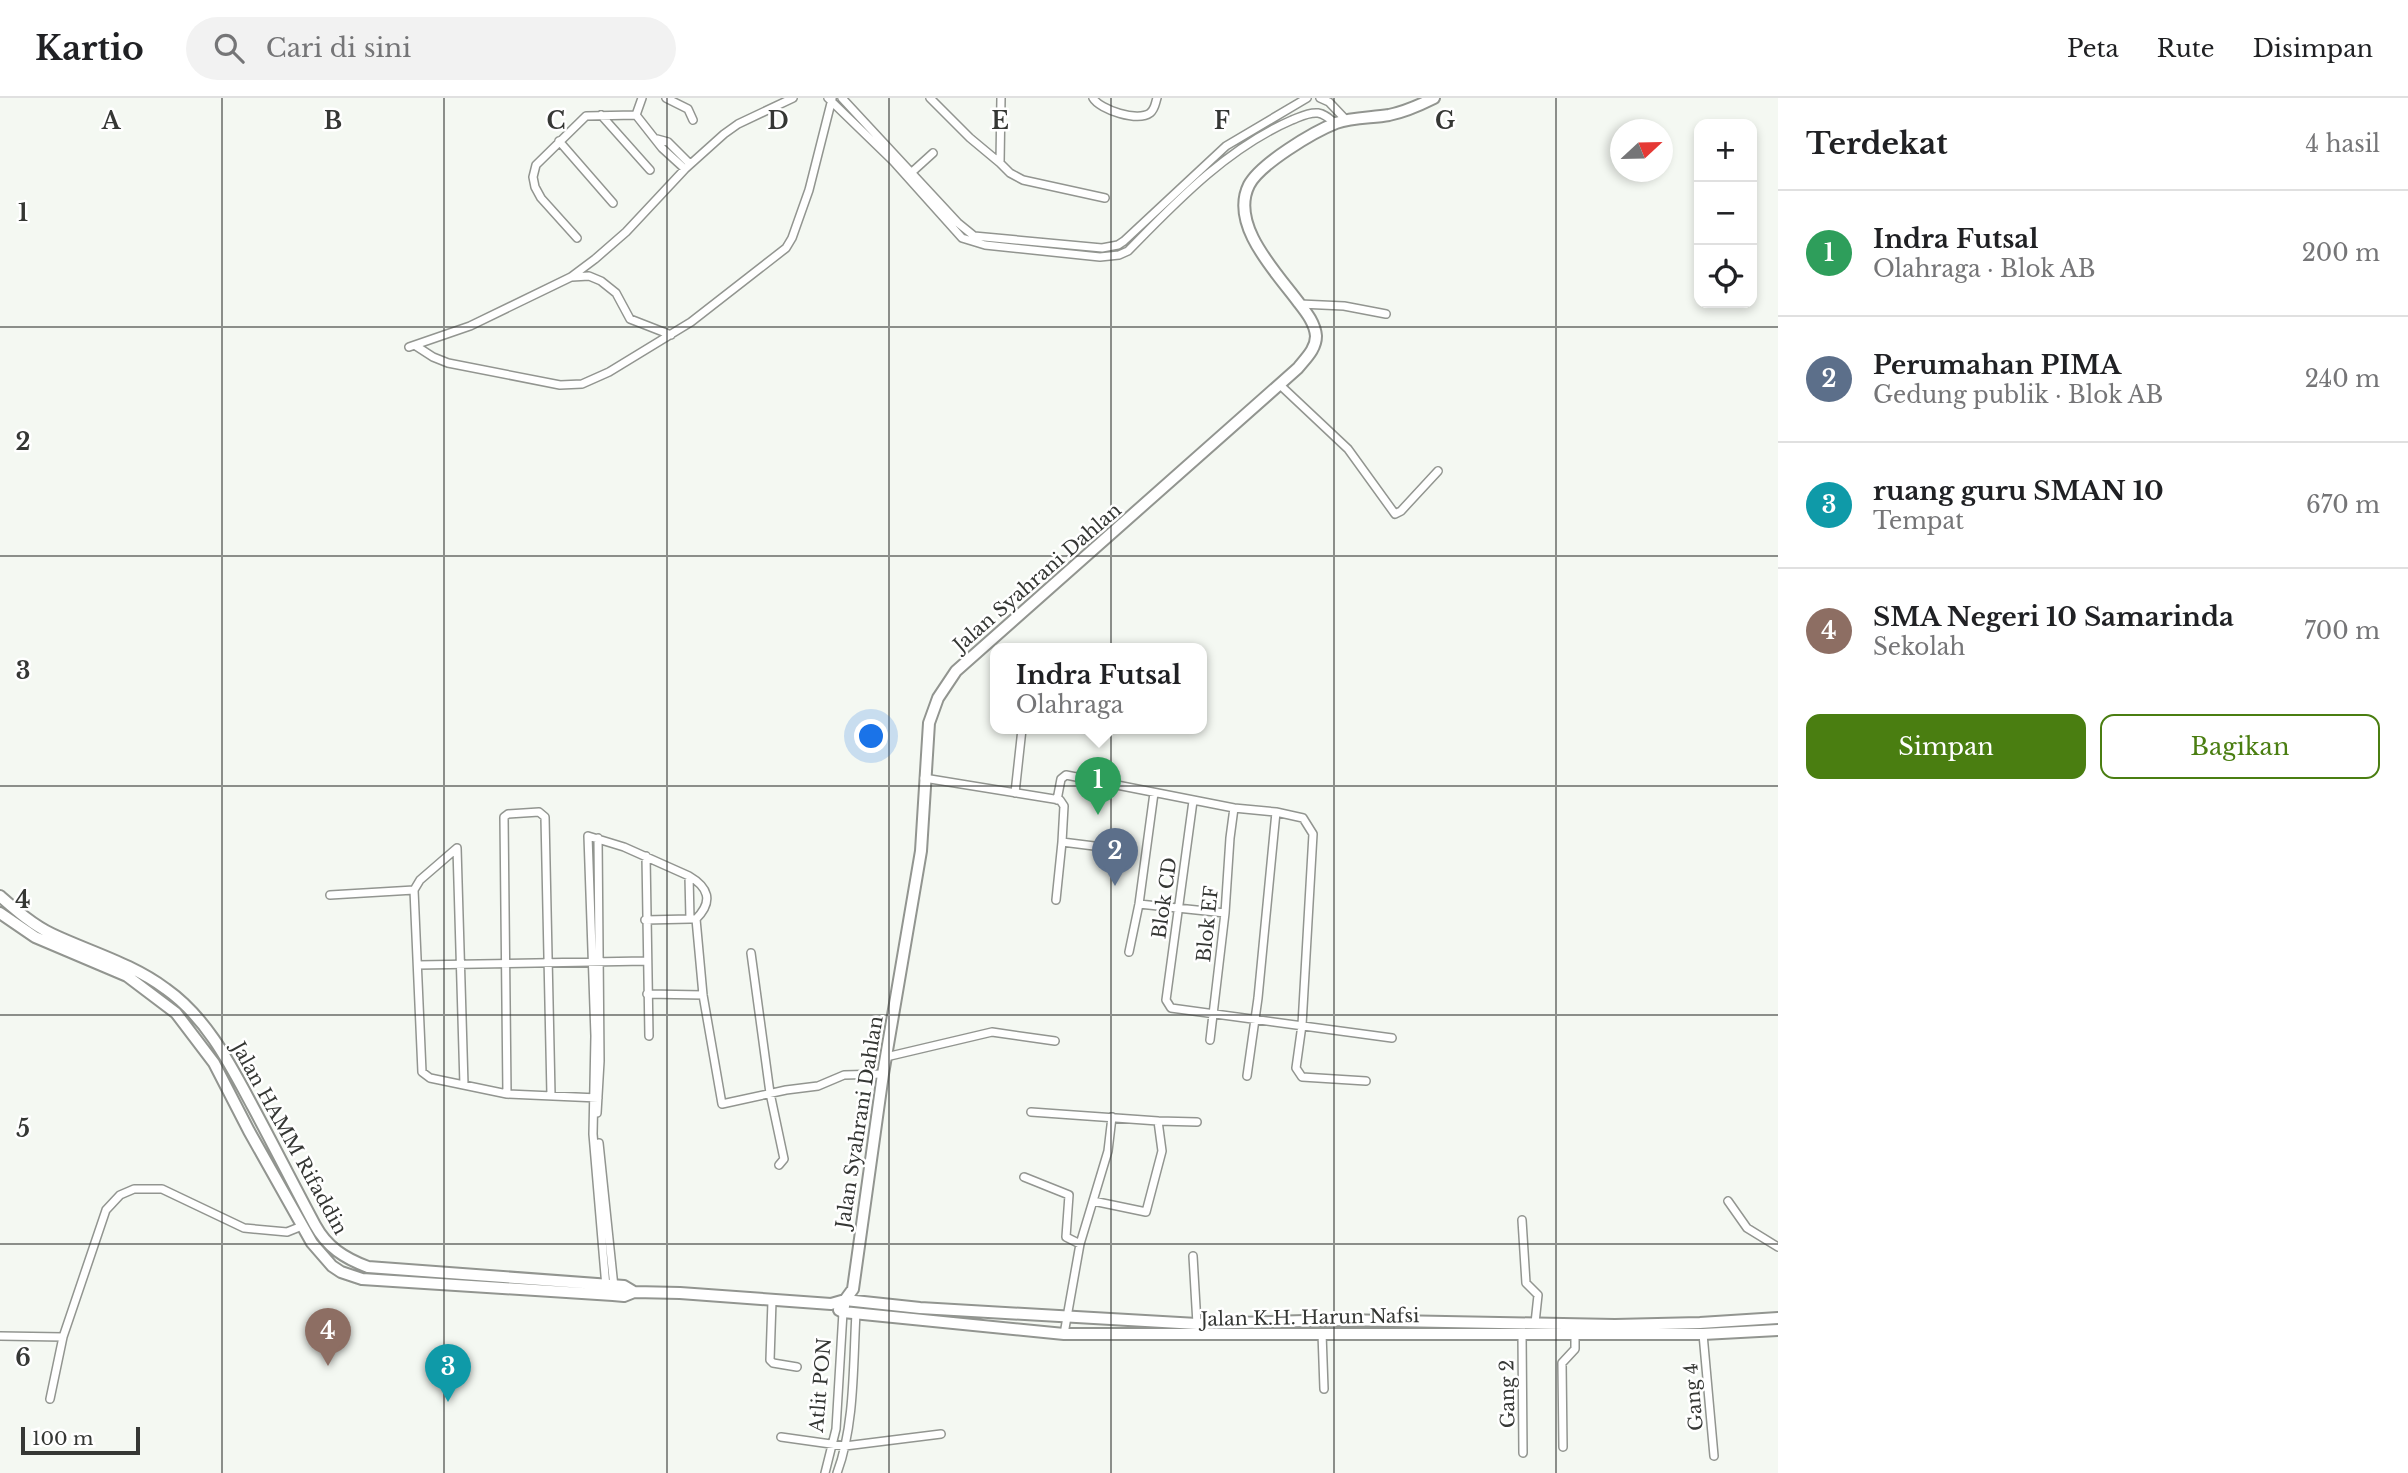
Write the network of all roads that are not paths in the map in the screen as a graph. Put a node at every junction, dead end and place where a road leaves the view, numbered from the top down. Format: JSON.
{"nodes":[{"id":1,"x":642,"y":98,"type":"edge"},
{"id":2,"x":666,"y":98,"type":"edge"},
{"id":3,"x":793,"y":98,"type":"edge"},
{"id":4,"x":842,"y":98,"type":"edge"},
{"id":5,"x":930,"y":98,"type":"edge"},
{"id":6,"x":1001,"y":98,"type":"edge"},
{"id":7,"x":1093,"y":98,"type":"edge"},
{"id":8,"x":1157,"y":98,"type":"edge"},
{"id":9,"x":1307,"y":98,"type":"edge"},
{"id":10,"x":1320,"y":98,"type":"edge"},
{"id":11,"x":1434,"y":98,"type":"edge"},
{"id":12,"x":831,"y":99,"type":"edge"},
{"id":13,"x":1285,"y":110,"type":"junction"},
{"id":14,"x":601,"y":115,"type":"junction"},
{"id":15,"x":635,"y":115,"type":"junction"},
{"id":16,"x":694,"y":120,"type":"dead end"},
{"id":17,"x":1292,"y":120,"type":"junction"},
{"id":18,"x":1341,"y":122,"type":"junction"},
{"id":19,"x":559,"y":141,"type":"junction"},
{"id":20,"x":933,"y":153,"type":"dead end"},
{"id":21,"x":1000,"y":163,"type":"junction"},
{"id":22,"x":687,"y":166,"type":"junction"},
{"id":23,"x":650,"y":170,"type":"dead end"},
{"id":24,"x":912,"y":172,"type":"junction"},
{"id":25,"x":1105,"y":198,"type":"dead end"},
{"id":26,"x":613,"y":203,"type":"dead end"},
{"id":27,"x":577,"y":238,"type":"dead end"},
{"id":28,"x":571,"y":277,"type":"junction"},
{"id":29,"x":1300,"y":304,"type":"junction"},
{"id":30,"x":1386,"y":314,"type":"dead end"},
{"id":31,"x":671,"y":335,"type":"junction"},
{"id":32,"x":1279,"y":385,"type":"junction"},
{"id":33,"x":1438,"y":471,"type":"dead end"},
{"id":34,"x":1021,"y":734,"type":"edge"},
{"id":35,"x":924,"y":778,"type":"junction"},
{"id":36,"x":1015,"y":793,"type":"junction"},
{"id":37,"x":1154,"y":793,"type":"junction"},
{"id":38,"x":1057,"y":800,"type":"junction"},
{"id":39,"x":1193,"y":801,"type":"junction"},
{"id":40,"x":1234,"y":808,"type":"junction"},
{"id":41,"x":1276,"y":812,"type":"junction"},
{"id":42,"x":598,"y":838,"type":"junction"},
{"id":43,"x":1062,"y":842,"type":"junction"},
{"id":44,"x":1102,"y":847,"type":"dead end"},
{"id":45,"x":646,"y":856,"type":"junction"},
{"id":46,"x":689,"y":876,"type":"junction"},
{"id":47,"x":414,"y":890,"type":"junction"},
{"id":48,"x":330,"y":895,"type":"dead end"},
{"id":49,"x":0,"y":897,"type":"edge"},
{"id":50,"x":1056,"y":900,"type":"dead end"},
{"id":51,"x":1139,"y":904,"type":"junction"},
{"id":52,"x":1180,"y":907,"type":"junction"},
{"id":53,"x":0,"y":913,"type":"edge"},
{"id":54,"x":1225,"y":913,"type":"junction"},
{"id":55,"x":693,"y":919,"type":"junction"},
{"id":56,"x":645,"y":920,"type":"junction"},
{"id":57,"x":1129,"y":952,"type":"dead end"},
{"id":58,"x":751,"y":953,"type":"dead end"},
{"id":59,"x":595,"y":961,"type":"junction"},
{"id":60,"x":646,"y":961,"type":"junction"},
{"id":61,"x":549,"y":962,"type":"junction"},
{"id":62,"x":506,"y":963,"type":"junction"},
{"id":63,"x":460,"y":964,"type":"junction"},
{"id":64,"x":418,"y":965,"type":"junction"},
{"id":65,"x":647,"y":994,"type":"junction"},
{"id":66,"x":703,"y":995,"type":"junction"},
{"id":67,"x":1213,"y":1014,"type":"junction"},
{"id":68,"x":1255,"y":1020,"type":"junction"},
{"id":69,"x":1302,"y":1025,"type":"junction"},
{"id":70,"x":649,"y":1036,"type":"dead end"},
{"id":71,"x":1392,"y":1038,"type":"dead end"},
{"id":72,"x":1210,"y":1040,"type":"dead end"},
{"id":73,"x":1055,"y":1041,"type":"dead end"},
{"id":74,"x":886,"y":1057,"type":"junction"},
{"id":75,"x":880,"y":1074,"type":"junction"},
{"id":76,"x":1247,"y":1076,"type":"dead end"},
{"id":77,"x":1366,"y":1081,"type":"dead end"},
{"id":78,"x":464,"y":1085,"type":"junction"},
{"id":79,"x":243,"y":1087,"type":"junction"},
{"id":80,"x":770,"y":1093,"type":"junction"},
{"id":81,"x":231,"y":1094,"type":"junction"},
{"id":82,"x":508,"y":1094,"type":"junction"},
{"id":83,"x":551,"y":1095,"type":"junction"},
{"id":84,"x":595,"y":1098,"type":"junction"},
{"id":85,"x":1031,"y":1112,"type":"dead end"},
{"id":86,"x":1112,"y":1117,"type":"junction"},
{"id":87,"x":1158,"y":1121,"type":"junction"},
{"id":88,"x":1197,"y":1122,"type":"dead end"},
{"id":89,"x":779,"y":1165,"type":"dead end"},
{"id":90,"x":1024,"y":1177,"type":"dead end"},
{"id":91,"x":1093,"y":1201,"type":"junction"},
{"id":92,"x":1728,"y":1201,"type":"dead end"},
{"id":93,"x":1522,"y":1220,"type":"dead end"},
{"id":94,"x":302,"y":1226,"type":"junction"},
{"id":95,"x":1080,"y":1244,"type":"junction"},
{"id":96,"x":1778,"y":1247,"type":"edge"},
{"id":97,"x":1193,"y":1256,"type":"dead end"},
{"id":98,"x":610,"y":1290,"type":"junction"},
{"id":99,"x":772,"y":1301,"type":"junction"},
{"id":100,"x":851,"y":1301,"type":"junction"},
{"id":101,"x":831,"y":1304,"type":"junction"},
{"id":102,"x":843,"y":1312,"type":"junction"},
{"id":103,"x":856,"y":1313,"type":"junction"},
{"id":104,"x":1066,"y":1318,"type":"junction"},
{"id":105,"x":1778,"y":1318,"type":"edge"},
{"id":106,"x":1306,"y":1321,"type":"junction"},
{"id":107,"x":1535,"y":1323,"type":"junction"},
{"id":108,"x":1197,"y":1324,"type":"junction"},
{"id":109,"x":1614,"y":1329,"type":"junction"},
{"id":110,"x":1778,"y":1330,"type":"edge"},
{"id":111,"x":1322,"y":1333,"type":"junction"},
{"id":112,"x":1064,"y":1334,"type":"junction"},
{"id":113,"x":1307,"y":1334,"type":"junction"},
{"id":114,"x":1522,"y":1334,"type":"junction"},
{"id":115,"x":1575,"y":1334,"type":"junction"},
{"id":116,"x":1703,"y":1334,"type":"junction"},
{"id":117,"x":0,"y":1336,"type":"edge"},
{"id":118,"x":63,"y":1336,"type":"junction"},
{"id":119,"x":797,"y":1367,"type":"dead end"},
{"id":120,"x":1324,"y":1389,"type":"dead end"},
{"id":121,"x":50,"y":1399,"type":"dead end"},
{"id":122,"x":942,"y":1434,"type":"dead end"},
{"id":123,"x":782,"y":1437,"type":"dead end"},
{"id":124,"x":832,"y":1446,"type":"junction"},
{"id":125,"x":845,"y":1446,"type":"junction"},
{"id":126,"x":1563,"y":1447,"type":"dead end"},
{"id":127,"x":1523,"y":1453,"type":"dead end"},
{"id":128,"x":1714,"y":1457,"type":"dead end"},
{"id":129,"x":825,"y":1473,"type":"edge"},
{"id":130,"x":837,"y":1473,"type":"edge"}],
"edges":[{"from":1,"to":15,"type":"street"},
{"from":2,"to":16,"type":"street"},
{"from":3,"to":22,"type":"street"},
{"from":4,"to":24,"type":"street"},
{"from":5,"to":21,"type":"street"},
{"from":6,"to":21,"type":"street"},
{"from":7,"to":8,"type":"street"},
{"from":9,"to":13,"type":"street"},
{"from":10,"to":18,"type":"street"},
{"from":11,"to":18,"type":"main road","name":"Jalan Syahrani Dahlan"},
{"from":12,"to":17,"type":"street"},
{"from":12,"to":31,"type":"street"},
{"from":13,"to":17,"type":"street"},
{"from":13,"to":24,"type":"street"},
{"from":14,"to":15,"type":"street"},
{"from":14,"to":19,"type":"street"},
{"from":14,"to":23,"type":"street"},
{"from":15,"to":22,"type":"street"},
{"from":17,"to":18,"type":"street"},
{"from":18,"to":29,"type":"main road","name":"Jalan Syahrani Dahlan"},
{"from":19,"to":26,"type":"street"},
{"from":19,"to":27,"type":"street"},
{"from":20,"to":24,"type":"street"},
{"from":21,"to":25,"type":"street"},
{"from":22,"to":28,"type":"street"},
{"from":28,"to":31,"type":"street"},
{"from":28,"to":31,"type":"street"},
{"from":29,"to":30,"type":"street"},
{"from":29,"to":32,"type":"main road","name":"Jalan Syahrani Dahlan"},
{"from":32,"to":33,"type":"street"},
{"from":32,"to":35,"type":"main road","name":"Jalan Syahrani Dahlan"},
{"from":34,"to":36,"type":"street"},
{"from":35,"to":36,"type":"street"},
{"from":35,"to":74,"type":"main road","name":"Jalan Syahrani Dahlan"},
{"from":36,"to":38,"type":"street"},
{"from":37,"to":38,"type":"street"},
{"from":37,"to":39,"type":"street"},
{"from":37,"to":51,"type":"street"},
{"from":38,"to":43,"type":"street"},
{"from":39,"to":40,"type":"street"},
{"from":39,"to":52,"type":"street","name":"Blok CD"},
{"from":40,"to":41,"type":"street"},
{"from":40,"to":54,"type":"street","name":"Blok EF"},
{"from":41,"to":68,"type":"street"},
{"from":41,"to":69,"type":"street"},
{"from":42,"to":45,"type":"street"},
{"from":42,"to":59,"type":"street"},
{"from":42,"to":59,"type":"street"},
{"from":43,"to":44,"type":"street"},
{"from":43,"to":50,"type":"street"},
{"from":45,"to":46,"type":"street"},
{"from":45,"to":56,"type":"street"},
{"from":46,"to":55,"type":"street"},
{"from":46,"to":55,"type":"street"},
{"from":47,"to":48,"type":"street"},
{"from":47,"to":63,"type":"street"},
{"from":47,"to":64,"type":"street"},
{"from":49,"to":79,"type":"main road","name":"Jalan HAMM Rifaddin"},
{"from":51,"to":52,"type":"street"},
{"from":51,"to":57,"type":"street"},
{"from":52,"to":54,"type":"street"},
{"from":52,"to":67,"type":"street","name":"Blok CD"},
{"from":53,"to":81,"type":"main road","name":"Jalan HAMM Rifaddin"},
{"from":54,"to":67,"type":"street","name":"Blok EF"},
{"from":55,"to":56,"type":"street"},
{"from":55,"to":66,"type":"street"},
{"from":56,"to":60,"type":"street"},
{"from":58,"to":80,"type":"street"},
{"from":59,"to":60,"type":"street"},
{"from":59,"to":61,"type":"street"},
{"from":59,"to":84,"type":"street"},
{"from":60,"to":65,"type":"street"},
{"from":61,"to":62,"type":"street"},
{"from":61,"to":62,"type":"street"},
{"from":61,"to":83,"type":"street"},
{"from":62,"to":63,"type":"street"},
{"from":62,"to":82,"type":"street"},
{"from":63,"to":64,"type":"street"},
{"from":63,"to":78,"type":"street"},
{"from":64,"to":78,"type":"street"},
{"from":65,"to":66,"type":"street"},
{"from":65,"to":70,"type":"street"},
{"from":66,"to":80,"type":"street"},
{"from":67,"to":68,"type":"street"},
{"from":67,"to":72,"type":"street","name":"Blok EF"},
{"from":68,"to":69,"type":"street"},
{"from":68,"to":76,"type":"street"},
{"from":69,"to":71,"type":"street"},
{"from":69,"to":77,"type":"street"},
{"from":73,"to":74,"type":"street"},
{"from":74,"to":75,"type":"main road","name":"Jalan Syahrani Dahlan"},
{"from":75,"to":80,"type":"street"},
{"from":75,"to":100,"type":"main road","name":"Jalan Syahrani Dahlan"},
{"from":78,"to":82,"type":"street"},
{"from":79,"to":81,"type":"main road"},
{"from":79,"to":98,"type":"main road","name":"Jalan HAMM Rifaddin"},
{"from":80,"to":89,"type":"street"},
{"from":81,"to":94,"type":"main road","name":"Jalan HAMM Rifaddin"},
{"from":82,"to":83,"type":"street"},
{"from":83,"to":84,"type":"street"},
{"from":84,"to":98,"type":"street"},
{"from":85,"to":86,"type":"street"},
{"from":86,"to":87,"type":"street"},
{"from":86,"to":91,"type":"street"},
{"from":87,"to":88,"type":"street"},
{"from":87,"to":91,"type":"street"},
{"from":90,"to":95,"type":"street"},
{"from":91,"to":95,"type":"street"},
{"from":92,"to":96,"type":"street"},
{"from":93,"to":107,"type":"street"},
{"from":94,"to":98,"type":"main road","name":"Jalan HAMM Rifaddin"},
{"from":94,"to":118,"type":"street"},
{"from":95,"to":104,"type":"street"},
{"from":97,"to":108,"type":"street"},
{"from":98,"to":99,"type":"main road","name":"Jalan HAMM Rifaddin"},
{"from":99,"to":101,"type":"main road","name":"Jalan HAMM Rifaddin"},
{"from":99,"to":119,"type":"street"},
{"from":100,"to":101,"type":"main road","name":"Jalan HAMM Rifaddin"},
{"from":100,"to":102,"type":"main road","name":"Atlit PON"},
{"from":100,"to":103,"type":"main road","name":"Atlit PON"},
{"from":100,"to":104,"type":"main road","name":"Jalan K.H. Harun Nafsi"},
{"from":101,"to":102,"type":"main road"},
{"from":102,"to":103,"type":"main road","name":"Jalan K.H. Harun Nafsi"},
{"from":102,"to":124,"type":"street","name":"Atlit PON"},
{"from":103,"to":112,"type":"main road","name":"Jalan K.H. Harun Nafsi"},
{"from":103,"to":125,"type":"street","name":"Atlit PON"},
{"from":104,"to":108,"type":"main road","name":"Jalan K.H. Harun Nafsi"},
{"from":104,"to":112,"type":"street"},
{"from":105,"to":109,"type":"main road","name":"Jalan K.H. Harun Nafsi"},
{"from":106,"to":107,"type":"main road","name":"Jalan K.H. Harun Nafsi"},
{"from":106,"to":108,"type":"main road","name":"Jalan K.H. Harun Nafsi"},
{"from":106,"to":113,"type":"main road"},
{"from":107,"to":109,"type":"main road","name":"Jalan K.H. Harun Nafsi"},
{"from":109,"to":115,"type":"main road","name":"Jalan K.H. Harun Nafsi"},
{"from":109,"to":116,"type":"main road","name":"Jalan K.H. Harun Nafsi"},
{"from":110,"to":116,"type":"main road","name":"Jalan K.H. Harun Nafsi"},
{"from":111,"to":113,"type":"main road","name":"Jalan K.H. Harun Nafsi"},
{"from":111,"to":114,"type":"main road","name":"Jalan K.H. Harun Nafsi"},
{"from":111,"to":120,"type":"street"},
{"from":112,"to":113,"type":"main road","name":"Jalan K.H. Harun Nafsi"},
{"from":114,"to":115,"type":"main road","name":"Jalan K.H. Harun Nafsi"},
{"from":114,"to":127,"type":"street","name":"Gang 2"},
{"from":115,"to":126,"type":"street"},
{"from":116,"to":128,"type":"street","name":"Gang 4"},
{"from":117,"to":118,"type":"street"},
{"from":118,"to":121,"type":"street"},
{"from":122,"to":125,"type":"street"},
{"from":123,"to":124,"type":"street"},
{"from":124,"to":125,"type":"street"},
{"from":124,"to":129,"type":"street","name":"Atlit PON"},
{"from":125,"to":130,"type":"street","name":"Atlit PON"}]}
